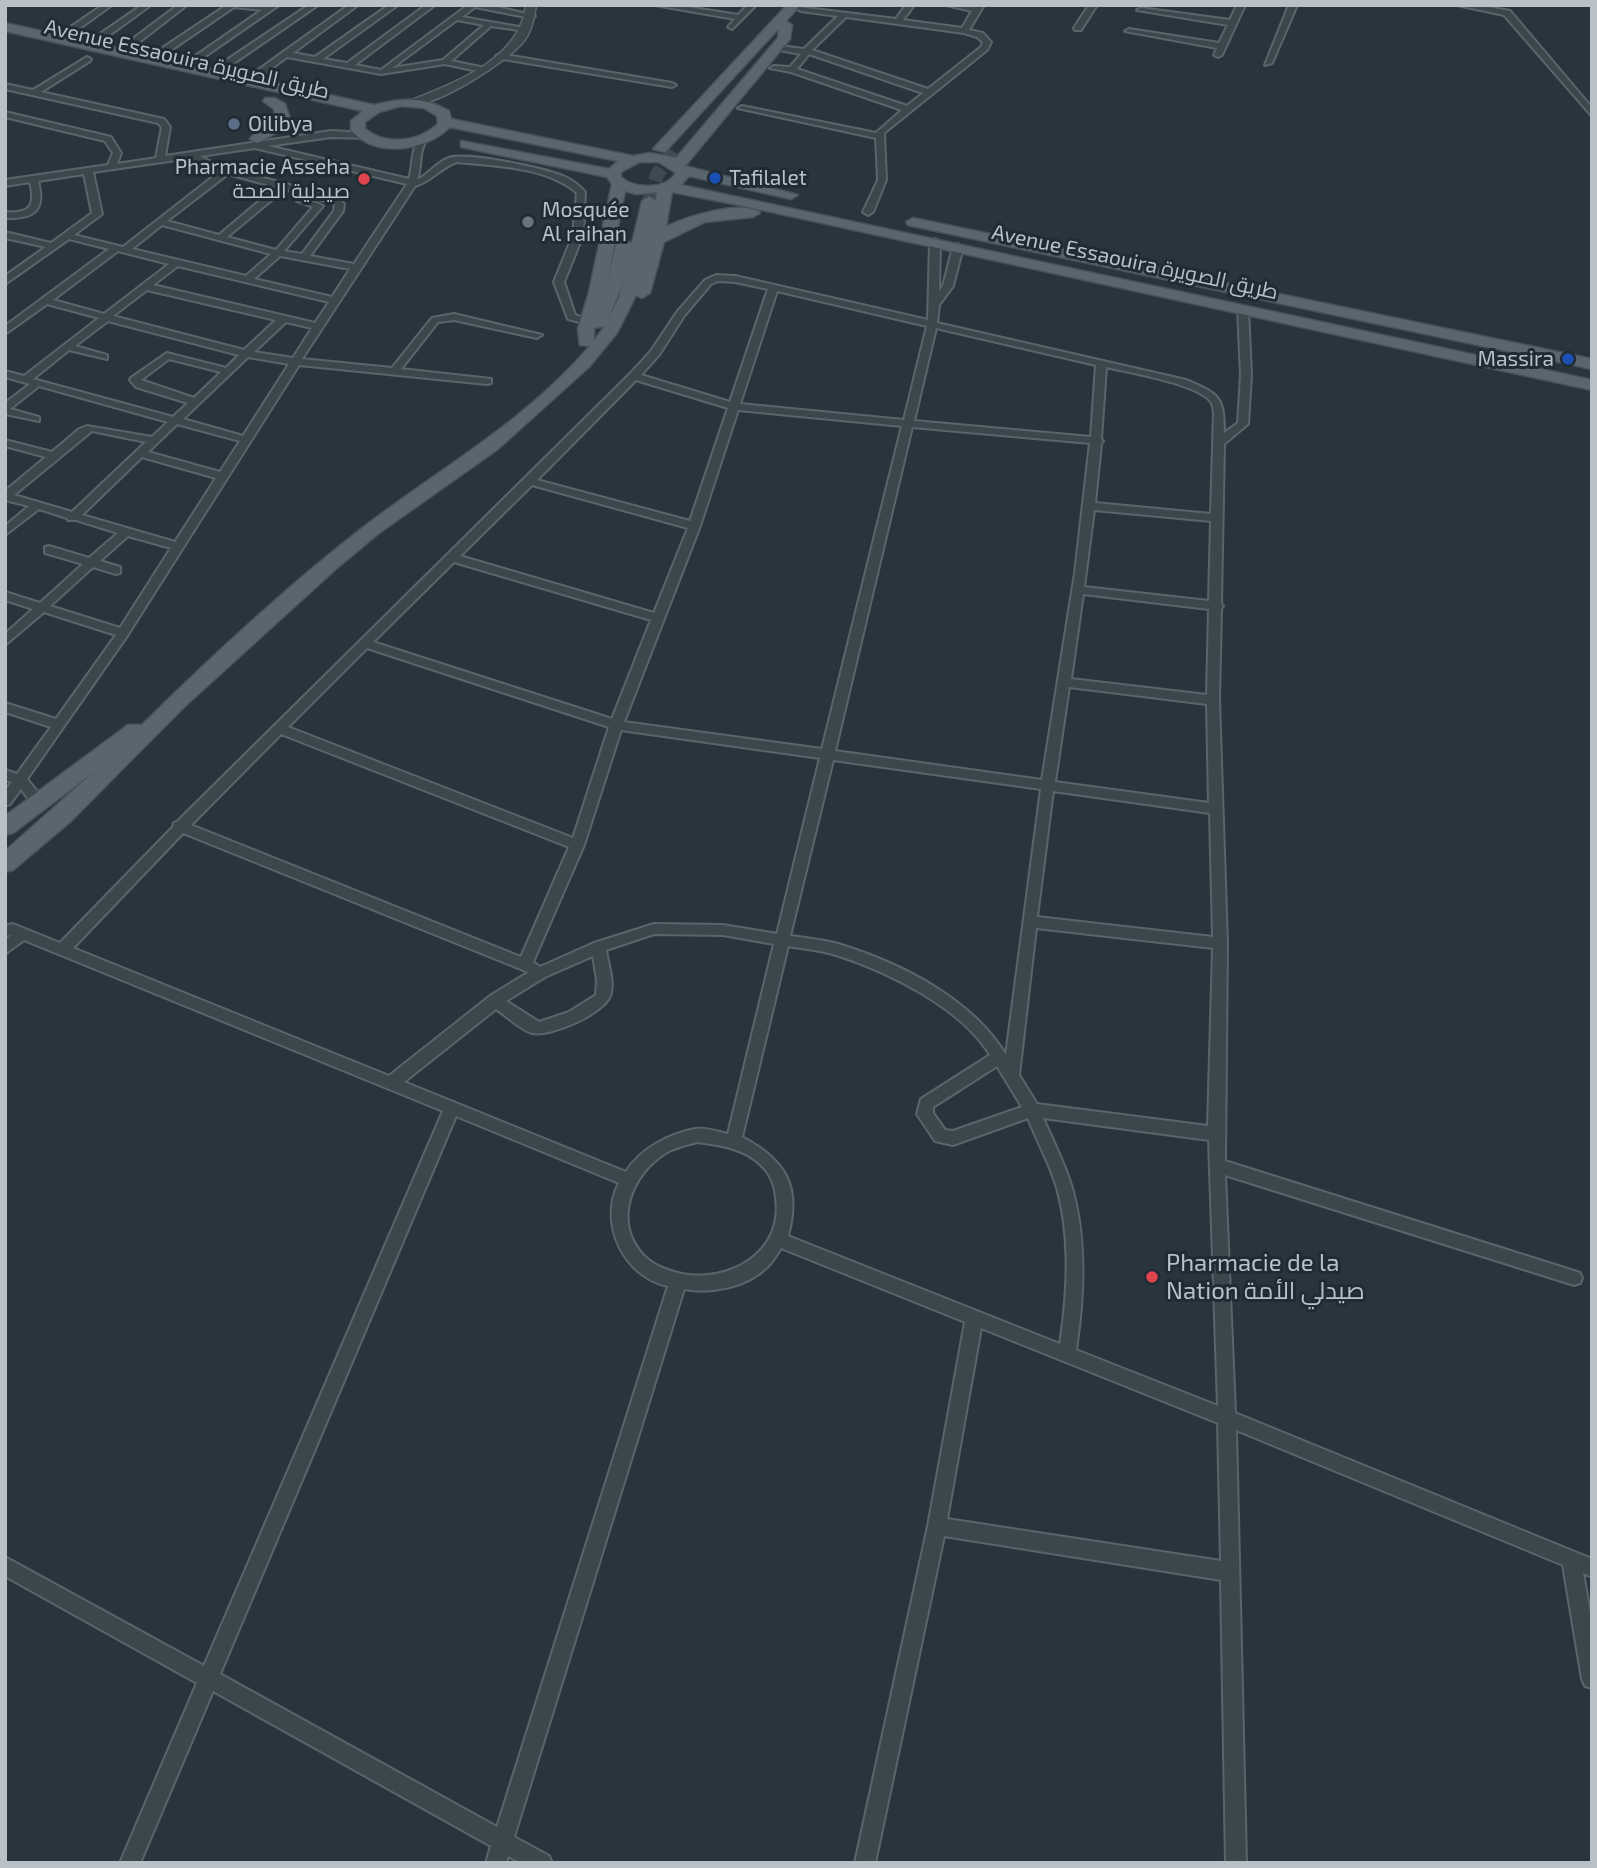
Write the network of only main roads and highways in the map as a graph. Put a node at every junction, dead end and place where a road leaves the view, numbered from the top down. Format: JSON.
{"nodes":[{"id":1,"x":799,"y":7,"type":"edge"},
{"id":2,"x":780,"y":25,"type":"junction"},
{"id":3,"x":5,"y":27,"type":"edge"},
{"id":4,"x":5,"y":41,"type":"edge"},
{"id":5,"x":89,"y":52,"type":"junction"},
{"id":6,"x":270,"y":101,"type":"junction"},
{"id":7,"x":374,"y":108,"type":"junction"},
{"id":8,"x":442,"y":116,"type":"junction"},
{"id":9,"x":358,"y":121,"type":"junction"},
{"id":10,"x":427,"y":138,"type":"junction"},
{"id":11,"x":255,"y":142,"type":"road end"},
{"id":12,"x":673,"y":159,"type":"junction"},
{"id":13,"x":634,"y":160,"type":"junction"},
{"id":14,"x":560,"y":162,"type":"junction"},
{"id":15,"x":616,"y":179,"type":"junction"},
{"id":16,"x":666,"y":188,"type":"junction"},
{"id":17,"x":642,"y":200,"type":"tunnel mouth"},
{"id":18,"x":615,"y":206,"type":"junction"},
{"id":19,"x":805,"y":206,"type":"junction"},
{"id":20,"x":874,"y":213,"type":"road end"},
{"id":21,"x":657,"y":240,"type":"junction"},
{"id":22,"x":593,"y":344,"type":"junction"},
{"id":23,"x":1592,"y":364,"type":"edge"},
{"id":24,"x":1592,"y":385,"type":"edge"},
{"id":25,"x":176,"y":703,"type":"junction"},
{"id":26,"x":38,"y":802,"type":"junction"},
{"id":27,"x":63,"y":815,"type":"junction"},
{"id":28,"x":5,"y":827,"type":"edge"},
{"id":29,"x":5,"y":864,"type":"edge"}],
"edges":[{"from":1,"to":2,"type":"main road"},
{"from":2,"to":12,"type":"main road"},
{"from":2,"to":12,"type":"main road"},
{"from":2,"to":13,"type":"main road"},
{"from":3,"to":5,"type":"main road","name":"Avenue Essaouira طريق الصويرة"},
{"from":4,"to":5,"type":"main road","name":"Avenue Essaouira طريق الصويرة"},
{"from":5,"to":6,"type":"main road","name":"Avenue Essaouira طريق الصويرة"},
{"from":5,"to":7,"type":"main road","name":"Avenue Essaouira طريق الصويرة"},
{"from":6,"to":9,"type":"main road","name":"Avenue Essaouira طريق الصويرة"},
{"from":6,"to":11,"type":"main road"},
{"from":7,"to":8,"type":"main road"},
{"from":7,"to":9,"type":"main road"},
{"from":8,"to":10,"type":"main road"},
{"from":8,"to":13,"type":"main road"},
{"from":9,"to":10,"type":"main road"},
{"from":10,"to":14,"type":"main road"},
{"from":12,"to":13,"type":"main road"},
{"from":12,"to":16,"type":"main road"},
{"from":12,"to":19,"type":"main road","name":"Avenue Essaouira طريق الصويرة"},
{"from":13,"to":15,"type":"main road"},
{"from":14,"to":15,"type":"main road"},
{"from":14,"to":18,"type":"main road"},
{"from":15,"to":16,"type":"main road","name":"Avenue Essaouira طريق الصويرة"},
{"from":15,"to":18,"type":"main road"},
{"from":16,"to":19,"type":"main road","name":"Avenue Essaouira طريق الصويرة"},
{"from":16,"to":21,"type":"main road"},
{"from":17,"to":22,"type":"main road"},
{"from":18,"to":22,"type":"main road"},
{"from":19,"to":21,"type":"main road"},
{"from":19,"to":24,"type":"main road","name":"Avenue Essaouira طريق الصويرة"},
{"from":20,"to":23,"type":"main road","name":"Avenue Essaouira طريق الصويرة"},
{"from":21,"to":22,"type":"main road"},
{"from":22,"to":25,"type":"main road"},
{"from":25,"to":26,"type":"main road"},
{"from":25,"to":27,"type":"main road"},
{"from":26,"to":27,"type":"main road"},
{"from":26,"to":28,"type":"main road"},
{"from":27,"to":29,"type":"main road"}]}
